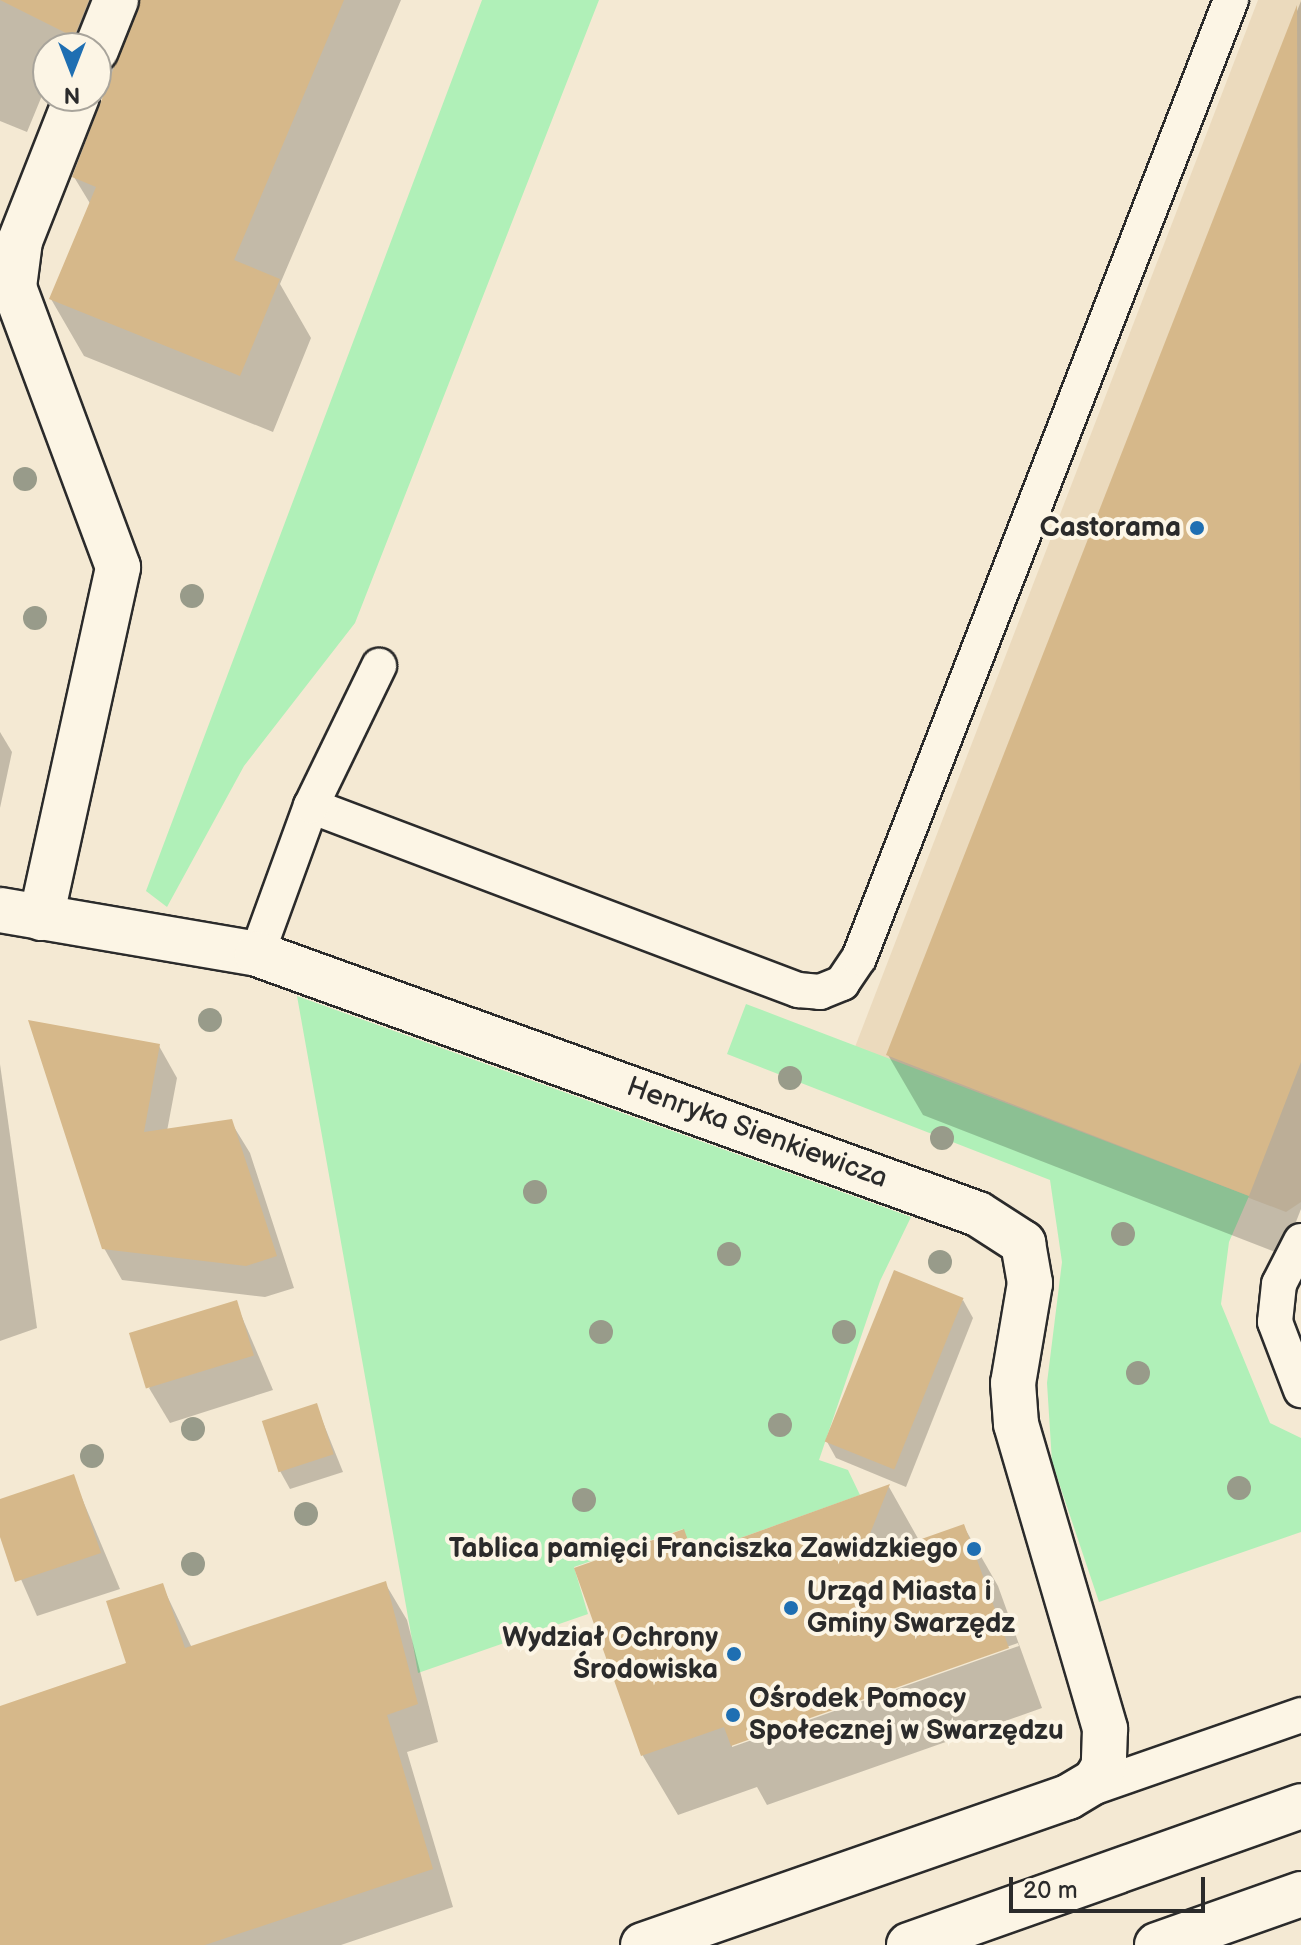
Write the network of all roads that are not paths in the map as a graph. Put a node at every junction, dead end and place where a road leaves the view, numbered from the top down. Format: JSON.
{"nodes":[{"id":1,"x":116,"y":0,"type":"edge"},
{"id":2,"x":1231,"y":0,"type":"edge"},
{"id":3,"x":103,"y":32,"type":"edge"},
{"id":4,"x":71,"y":112,"type":"edge"},
{"id":5,"x":379,"y":666,"type":"dead end"},
{"id":6,"x":311,"y":806,"type":"junction"},
{"id":7,"x":21,"y":914,"type":"edge"},
{"id":8,"x":257,"y":954,"type":"junction"},
{"id":9,"x":1301,"y":1241,"type":"edge"},
{"id":10,"x":1301,"y":1390,"type":"edge"},
{"id":11,"x":1301,"y":1715,"type":"edge"},
{"id":12,"x":1068,"y":1797,"type":"junction"},
{"id":13,"x":1301,"y":1806,"type":"edge"},
{"id":14,"x":1301,"y":1894,"type":"edge"},
{"id":15,"x":643,"y":1945,"type":"edge"},
{"id":16,"x":909,"y":1945,"type":"edge"},
{"id":17,"x":1157,"y":1945,"type":"edge"}],
"edges":[{"from":1,"to":3,"type":"street"},
{"from":2,"to":6,"type":"lane"},
{"from":4,"to":7,"type":"street"},
{"from":5,"to":6,"type":"lane"},
{"from":6,"to":8,"type":"lane"},
{"from":7,"to":8,"type":"street","name":"Henryka Sienkiewicza"},
{"from":8,"to":12,"type":"street","name":"Henryka Sienkiewicza"},
{"from":9,"to":10,"type":"lane"},
{"from":11,"to":12,"type":"lane"},
{"from":12,"to":15,"type":"street","name":"Henryka Sienkiewicza"},
{"from":13,"to":16,"type":"street"},
{"from":14,"to":17,"type":"street"}]}
